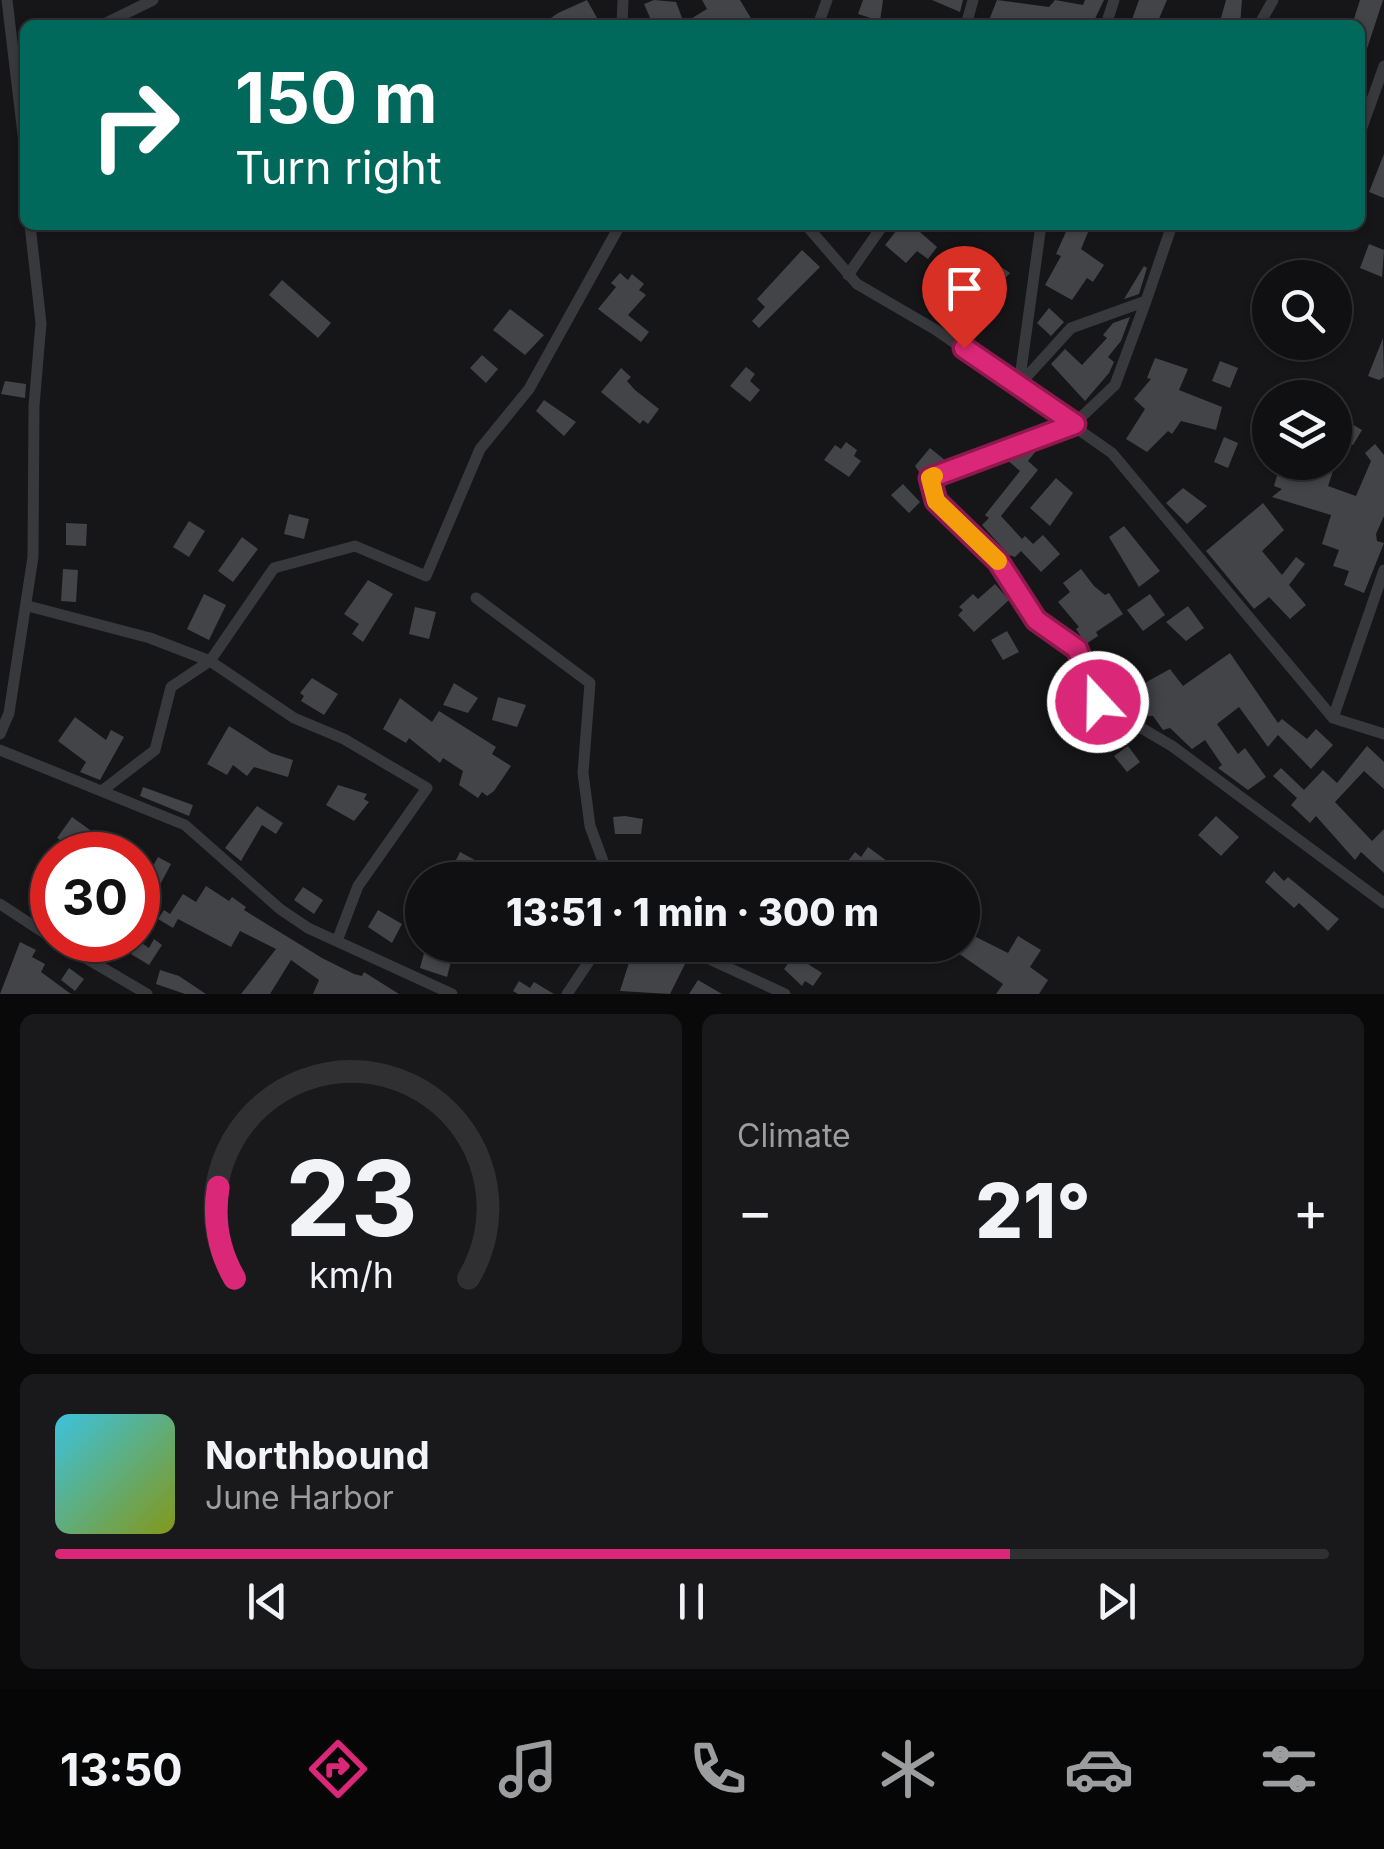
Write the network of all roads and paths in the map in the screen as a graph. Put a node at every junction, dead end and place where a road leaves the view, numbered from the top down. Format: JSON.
{"nodes":[{"id":1,"x":8,"y":0,"type":"edge"},
{"id":2,"x":153,"y":0,"type":"edge"},
{"id":3,"x":112,"y":20,"type":"edge"},
{"id":4,"x":20,"y":65,"type":"edge"},
{"id":5,"x":1384,"y":66,"type":"edge"},
{"id":6,"x":12,"y":69,"type":"junction"},
{"id":7,"x":20,"y":119,"type":"edge"},
{"id":8,"x":1365,"y":119,"type":"edge"},
{"id":9,"x":31,"y":230,"type":"edge"},
{"id":10,"x":617,"y":230,"type":"edge"},
{"id":11,"x":810,"y":230,"type":"edge"},
{"id":12,"x":880,"y":230,"type":"edge"},
{"id":13,"x":1039,"y":230,"type":"edge"},
{"id":14,"x":1170,"y":230,"type":"edge"},
{"id":15,"x":848,"y":276,"type":"junction"},
{"id":16,"x":1146,"y":300,"type":"junction"},
{"id":17,"x":1019,"y":386,"type":"junction"},
{"id":18,"x":1075,"y":424,"type":"junction"},
{"id":19,"x":1384,"y":570,"type":"edge"},
{"id":20,"x":476,"y":598,"type":"dead end"},
{"id":21,"x":28,"y":606,"type":"junction"},
{"id":22,"x":210,"y":661,"type":"junction"},
{"id":23,"x":1332,"y":718,"type":"junction"},
{"id":24,"x":0,"y":734,"type":"edge"},
{"id":25,"x":1384,"y":734,"type":"edge"},
{"id":26,"x":0,"y":750,"type":"edge"},
{"id":27,"x":102,"y":790,"type":"junction"},
{"id":28,"x":603,"y":862,"type":"edge"},
{"id":29,"x":1384,"y":903,"type":"edge"},
{"id":30,"x":0,"y":904,"type":"edge"},
{"id":31,"x":30,"y":923,"type":"edge"},
{"id":32,"x":337,"y":941,"type":"junction"},
{"id":33,"x":93,"y":962,"type":"edge"},
{"id":34,"x":589,"y":962,"type":"edge"},
{"id":35,"x":716,"y":962,"type":"edge"},
{"id":36,"x":147,"y":994,"type":"edge"},
{"id":37,"x":452,"y":994,"type":"edge"},
{"id":38,"x":567,"y":994,"type":"edge"},
{"id":39,"x":785,"y":994,"type":"edge"}],
"edges":[{"from":1,"to":6,"type":"street"},
{"from":2,"to":3,"type":"street"},
{"from":4,"to":6,"type":"street"},
{"from":5,"to":8,"type":"street"},
{"from":6,"to":7,"type":"street"},
{"from":9,"to":21,"type":"street"},
{"from":10,"to":22,"type":"street"},
{"from":11,"to":15,"type":"street"},
{"from":12,"to":15,"type":"street"},
{"from":13,"to":17,"type":"street"},
{"from":14,"to":16,"type":"street"},
{"from":15,"to":17,"type":"street"},
{"from":16,"to":17,"type":"street"},
{"from":16,"to":18,"type":"street"},
{"from":17,"to":18,"type":"street"},
{"from":18,"to":23,"type":"street"},
{"from":18,"to":29,"type":"street"},
{"from":19,"to":23,"type":"street"},
{"from":20,"to":28,"type":"street"},
{"from":21,"to":22,"type":"street"},
{"from":21,"to":24,"type":"street"},
{"from":22,"to":27,"type":"street"},
{"from":22,"to":32,"type":"street"},
{"from":23,"to":25,"type":"street"},
{"from":26,"to":27,"type":"street"},
{"from":27,"to":32,"type":"street"},
{"from":30,"to":31,"type":"street"},
{"from":32,"to":37,"type":"street"},
{"from":33,"to":36,"type":"street"},
{"from":34,"to":38,"type":"street"},
{"from":35,"to":39,"type":"street"}]}
